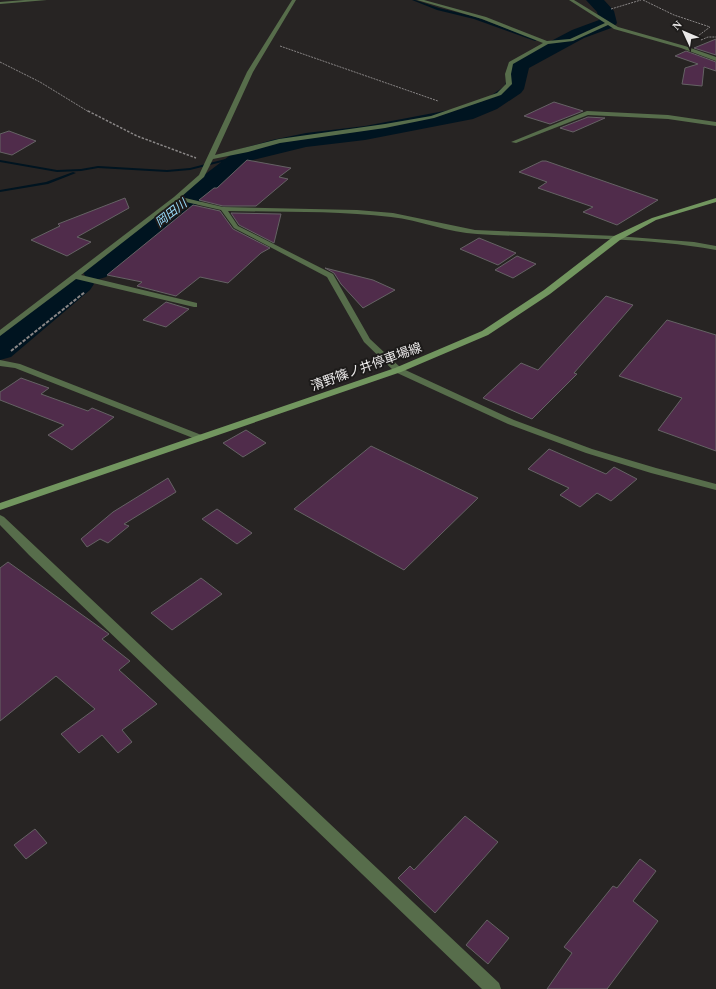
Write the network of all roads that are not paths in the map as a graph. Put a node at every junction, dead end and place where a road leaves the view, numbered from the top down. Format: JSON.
{"nodes":[{"id":1,"x":44,"y":0,"type":"edge"},
{"id":2,"x":294,"y":0,"type":"edge"},
{"id":3,"x":420,"y":0,"type":"edge"},
{"id":4,"x":571,"y":0,"type":"edge"},
{"id":5,"x":0,"y":3,"type":"edge"},
{"id":6,"x":608,"y":23,"type":"junction"},
{"id":7,"x":547,"y":43,"type":"junction"},
{"id":8,"x":716,"y":59,"type":"edge"},
{"id":9,"x":716,"y":124,"type":"edge"},
{"id":10,"x":514,"y":142,"type":"dead end"},
{"id":11,"x":207,"y":163,"type":"junction"},
{"id":12,"x":179,"y":199,"type":"junction"},
{"id":13,"x":716,"y":200,"type":"edge"},
{"id":14,"x":223,"y":209,"type":"junction"},
{"id":15,"x":617,"y":238,"type":"junction"},
{"id":16,"x":716,"y":248,"type":"edge"},
{"id":17,"x":75,"y":276,"type":"junction"},
{"id":18,"x":194,"y":305,"type":"dead end"},
{"id":19,"x":0,"y":334,"type":"edge"},
{"id":20,"x":0,"y":364,"type":"edge"},
{"id":21,"x":398,"y":370,"type":"junction"},
{"id":22,"x":201,"y":438,"type":"junction"},
{"id":23,"x":716,"y":487,"type":"edge"},
{"id":24,"x":0,"y":507,"type":"edge"},
{"id":25,"x":0,"y":518,"type":"edge"},
{"id":26,"x":493,"y":989,"type":"edge"}],
"edges":[{"from":1,"to":5,"type":"street"},
{"from":2,"to":11,"type":"street"},
{"from":3,"to":7,"type":"street"},
{"from":4,"to":6,"type":"street"},
{"from":6,"to":7,"type":"street"},
{"from":6,"to":8,"type":"street"},
{"from":7,"to":11,"type":"street"},
{"from":9,"to":10,"type":"street"},
{"from":11,"to":12,"type":"street"},
{"from":12,"to":14,"type":"street"},
{"from":12,"to":17,"type":"street"},
{"from":13,"to":15,"type":"main road","name":"清野篠ノ井停車場線"},
{"from":14,"to":15,"type":"street"},
{"from":14,"to":21,"type":"street"},
{"from":15,"to":16,"type":"street"},
{"from":15,"to":21,"type":"main road","name":"清野篠ノ井停車場線"},
{"from":17,"to":18,"type":"street"},
{"from":17,"to":19,"type":"street"},
{"from":20,"to":22,"type":"street"},
{"from":21,"to":22,"type":"main road","name":"清野篠ノ井停車場線"},
{"from":21,"to":23,"type":"street"},
{"from":22,"to":24,"type":"main road","name":"清野篠ノ井停車場線"},
{"from":25,"to":26,"type":"street"}]}
